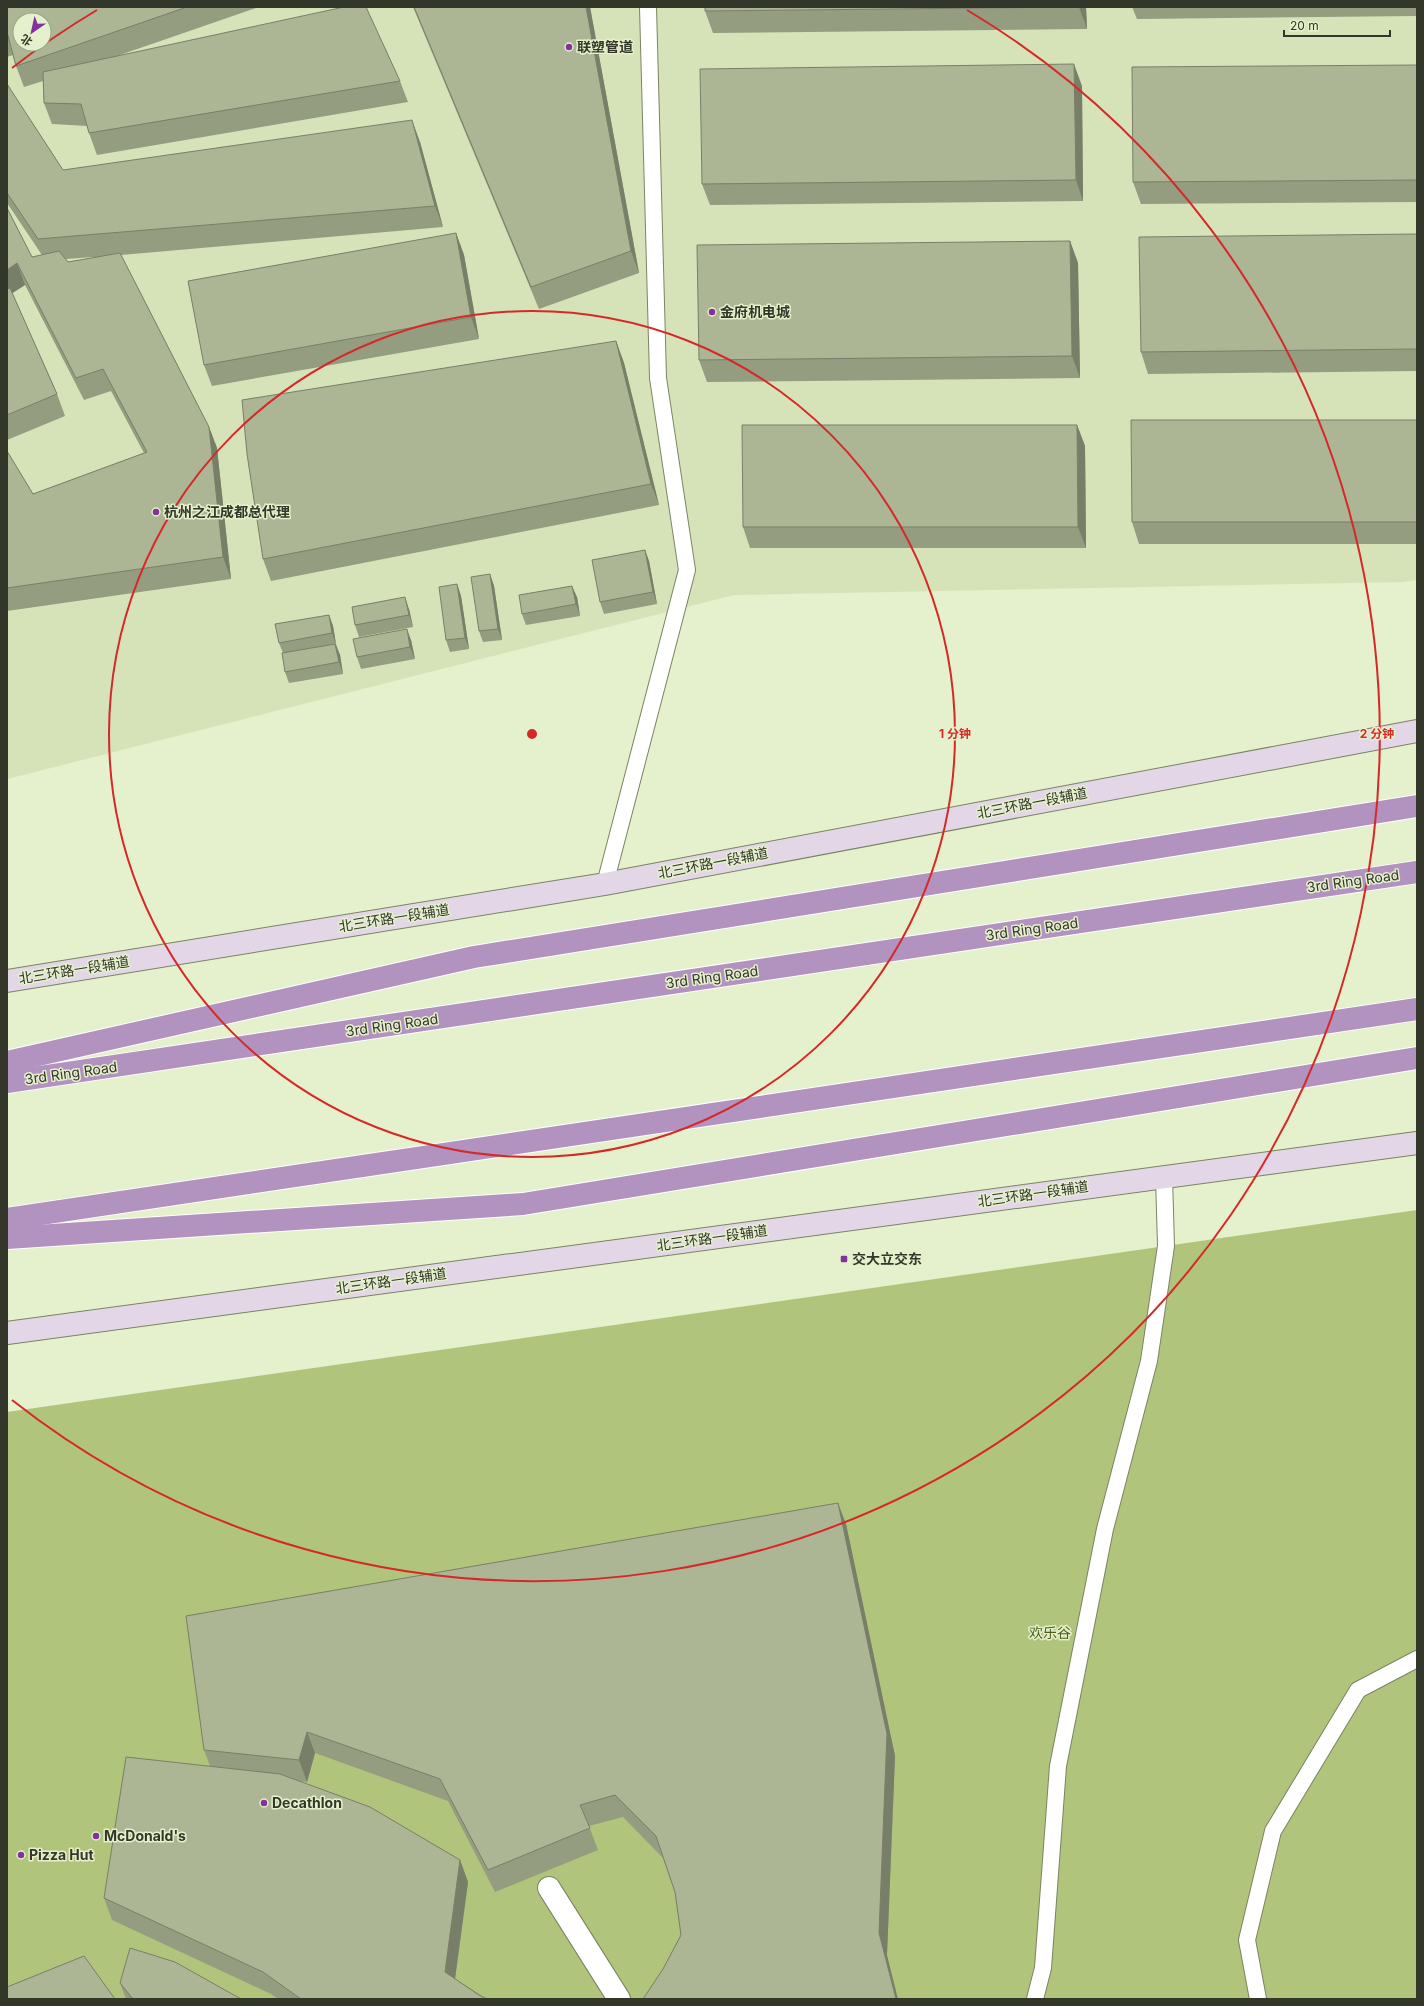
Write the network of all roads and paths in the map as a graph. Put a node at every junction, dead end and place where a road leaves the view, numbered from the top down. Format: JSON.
{"nodes":[{"id":1,"x":648,"y":7,"type":"edge"},
{"id":2,"x":1417,"y":731,"type":"edge"},
{"id":3,"x":1415,"y":806,"type":"edge"},
{"id":4,"x":1417,"y":872,"type":"edge"},
{"id":5,"x":605,"y":884,"type":"junction"},
{"id":6,"x":7,"y":981,"type":"edge"},
{"id":7,"x":1417,"y":1009,"type":"edge"},
{"id":8,"x":1417,"y":1058,"type":"edge"},
{"id":9,"x":7,"y":1062,"type":"edge"},
{"id":10,"x":7,"y":1082,"type":"edge"},
{"id":11,"x":1417,"y":1143,"type":"edge"},
{"id":12,"x":1164,"y":1177,"type":"junction"},
{"id":13,"x":7,"y":1219,"type":"edge"},
{"id":14,"x":7,"y":1238,"type":"edge"},
{"id":15,"x":7,"y":1333,"type":"edge"},
{"id":16,"x":1417,"y":1660,"type":"edge"},
{"id":17,"x":548,"y":1888,"type":"dead end"},
{"id":18,"x":619,"y":1999,"type":"edge"},
{"id":19,"x":1035,"y":1999,"type":"edge"},
{"id":20,"x":1258,"y":1999,"type":"edge"}],
"edges":[{"from":1,"to":5,"type":"lane"},
{"from":2,"to":5,"type":"main road","name":"北三环路一段辅道"},
{"from":3,"to":9,"type":"highway"},
{"from":4,"to":10,"type":"highway","name":"3rd Ring Road"},
{"from":5,"to":6,"type":"main road","name":"北三环路一段辅道"},
{"from":7,"to":13,"type":"highway"},
{"from":8,"to":14,"type":"highway"},
{"from":11,"to":12,"type":"main road","name":"北三环路一段辅道"},
{"from":12,"to":15,"type":"main road","name":"北三环路一段辅道"},
{"from":12,"to":19,"type":"lane"},
{"from":16,"to":20,"type":"lane"},
{"from":17,"to":18,"type":"street"}]}
